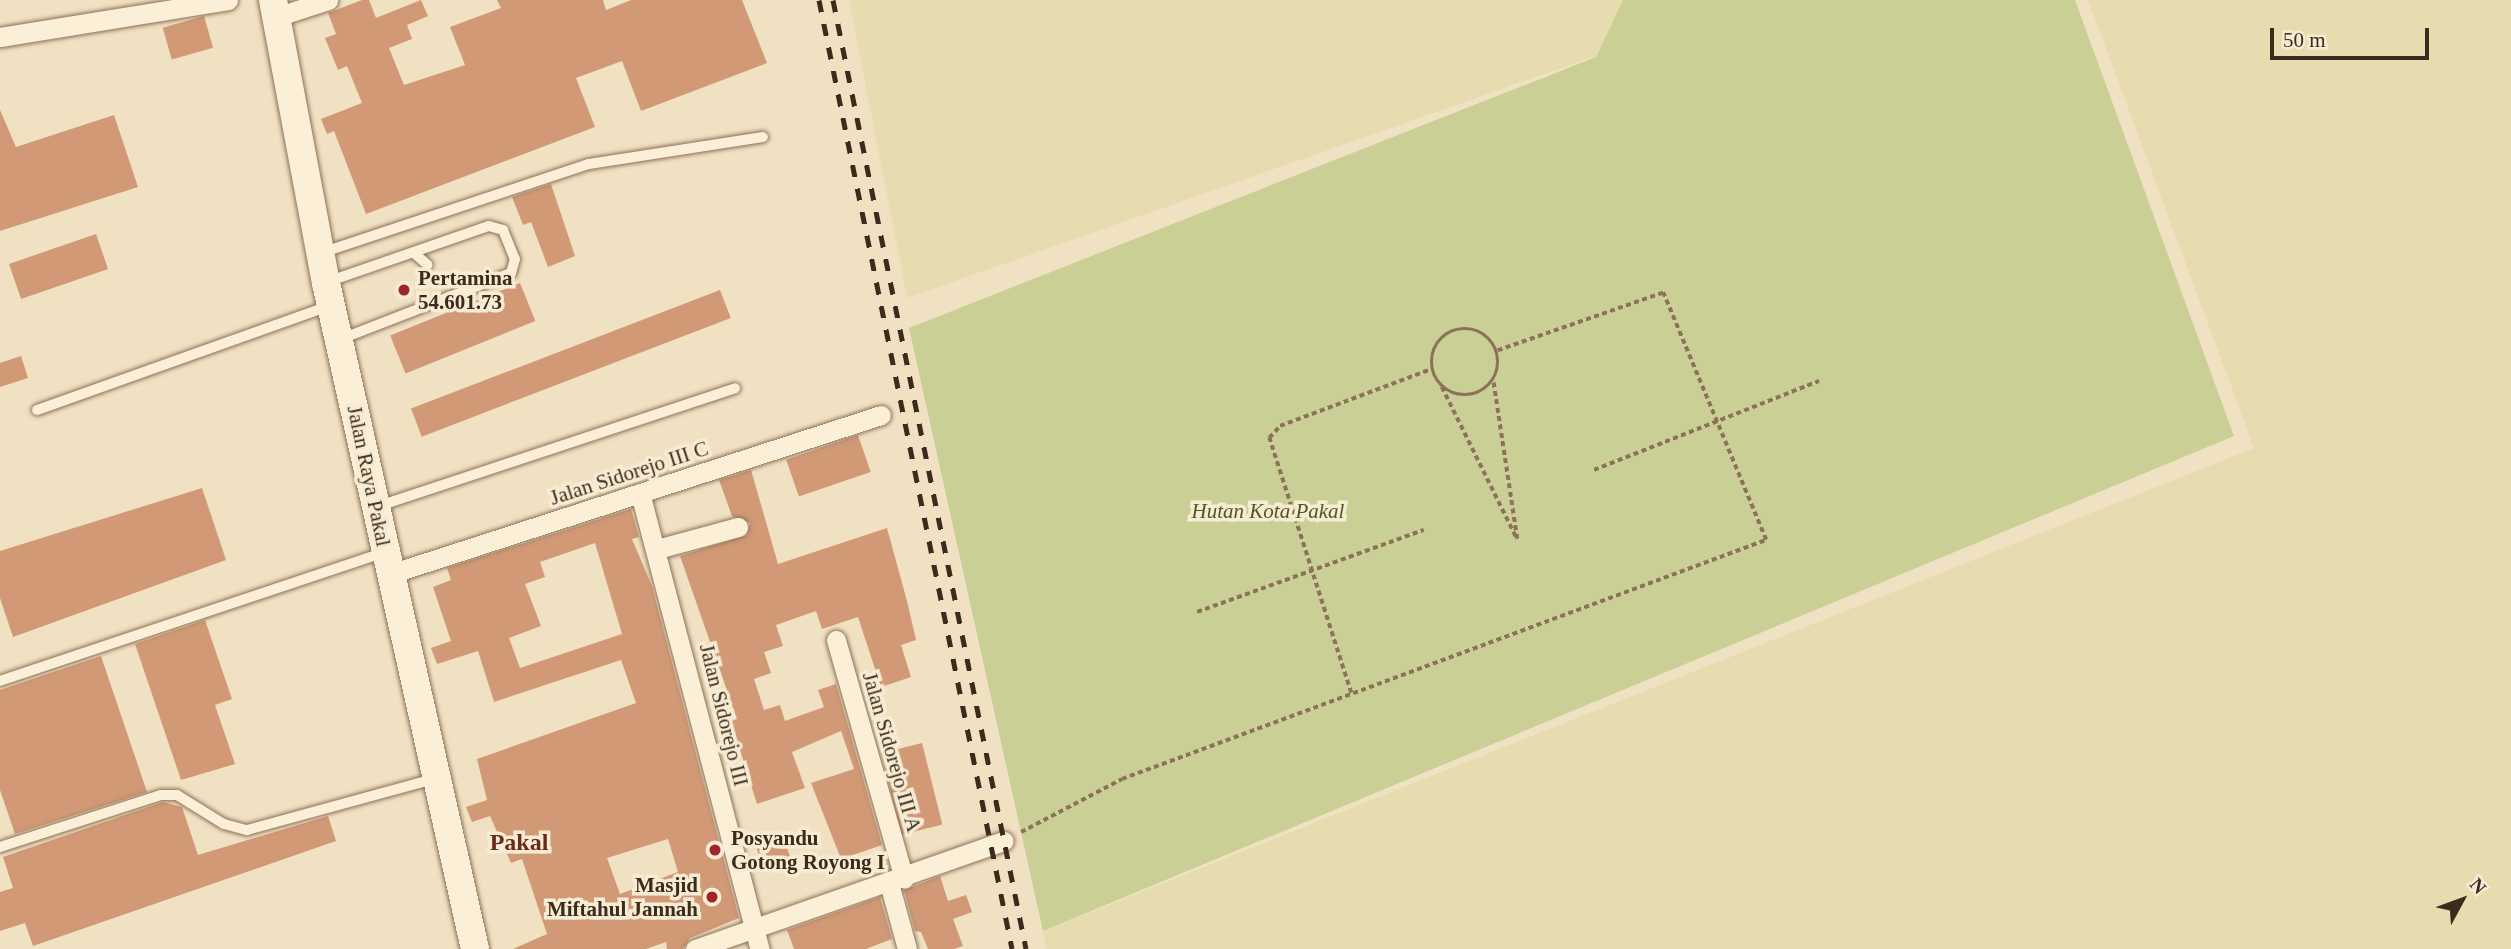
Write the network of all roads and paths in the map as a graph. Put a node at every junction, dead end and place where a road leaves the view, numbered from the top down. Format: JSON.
{"nodes":[{"id":1,"x":229,"y":0,"type":"edge"},
{"id":2,"x":328,"y":0,"type":"edge"},
{"id":3,"x":275,"y":8,"type":"edge"},
{"id":4,"x":0,"y":37,"type":"edge"},
{"id":5,"x":763,"y":137,"type":"dead end"},
{"id":6,"x":320,"y":253,"type":"junction"},
{"id":7,"x":414,"y":253,"type":"junction"},
{"id":8,"x":428,"y":265,"type":"dead end"},
{"id":9,"x":438,"y":292,"type":"dead end"},
{"id":10,"x":329,"y":294,"type":"junction"},
{"id":11,"x":429,"y":305,"type":"junction"},
{"id":12,"x":341,"y":340,"type":"junction"},
{"id":13,"x":1497,"y":351,"type":"junction"},
{"id":14,"x":1432,"y":369,"type":"junction"},
{"id":15,"x":1819,"y":381,"type":"dead end"},
{"id":16,"x":1493,"y":382,"type":"junction"},
{"id":17,"x":1442,"y":387,"type":"junction"},
{"id":18,"x":734,"y":388,"type":"dead end"},
{"id":19,"x":37,"y":410,"type":"dead end"},
{"id":20,"x":881,"y":415,"type":"dead end"},
{"id":21,"x":1718,"y":420,"type":"junction"},
{"id":22,"x":1594,"y":470,"type":"dead end"},
{"id":23,"x":640,"y":493,"type":"junction"},
{"id":24,"x":375,"y":507,"type":"junction"},
{"id":25,"x":738,"y":527,"type":"dead end"},
{"id":26,"x":1424,"y":530,"type":"dead end"},
{"id":27,"x":657,"y":549,"type":"junction"},
{"id":28,"x":380,"y":561,"type":"junction"},
{"id":29,"x":1308,"y":568,"type":"junction"},
{"id":30,"x":1196,"y":612,"type":"dead end"},
{"id":31,"x":836,"y":640,"type":"dead end"},
{"id":32,"x":0,"y":681,"type":"edge"},
{"id":33,"x":1351,"y":693,"type":"junction"},
{"id":34,"x":426,"y":782,"type":"junction"},
{"id":35,"x":1004,"y":841,"type":"joint"},
{"id":36,"x":0,"y":847,"type":"edge"},
{"id":37,"x":897,"y":880,"type":"junction"},
{"id":38,"x":758,"y":940,"type":"edge"},
{"id":39,"x":475,"y":949,"type":"edge"},
{"id":40,"x":695,"y":949,"type":"edge"},
{"id":41,"x":907,"y":949,"type":"edge"}],
"edges":[{"from":1,"to":4,"type":"street"},
{"from":2,"to":3,"type":"street"},
{"from":3,"to":6,"type":"main road","name":"Jalan Raya Pakal"},
{"from":5,"to":6,"type":"lane"},
{"from":6,"to":10,"type":"main road","name":"Jalan Raya Pakal"},
{"from":7,"to":8,"type":"lane"},
{"from":7,"to":10,"type":"lane"},
{"from":7,"to":11,"type":"lane"},
{"from":9,"to":11,"type":"lane"},
{"from":10,"to":12,"type":"main road","name":"Jalan Raya Pakal"},
{"from":10,"to":19,"type":"lane"},
{"from":11,"to":12,"type":"lane"},
{"from":12,"to":24,"type":"main road","name":"Jalan Raya Pakal"},
{"from":13,"to":14,"type":"path"},
{"from":13,"to":16,"type":"path"},
{"from":13,"to":21,"type":"path"},
{"from":14,"to":17,"type":"path"},
{"from":14,"to":29,"type":"path"},
{"from":15,"to":21,"type":"path"},
{"from":16,"to":17,"type":"path"},
{"from":16,"to":17,"type":"path"},
{"from":18,"to":24,"type":"lane"},
{"from":20,"to":23,"type":"street","name":"Jalan Sidorejo III C"},
{"from":21,"to":22,"type":"path"},
{"from":21,"to":33,"type":"path"},
{"from":23,"to":27,"type":"street","name":"Jalan Sidorejo III"},
{"from":23,"to":28,"type":"street","name":"Jalan Sidorejo III C"},
{"from":24,"to":28,"type":"main road","name":"Jalan Raya Pakal"},
{"from":25,"to":27,"type":"street"},
{"from":26,"to":29,"type":"path"},
{"from":27,"to":38,"type":"street","name":"Jalan Sidorejo III"},
{"from":28,"to":32,"type":"lane"},
{"from":28,"to":34,"type":"main road","name":"Jalan Raya Pakal"},
{"from":29,"to":30,"type":"path"},
{"from":29,"to":33,"type":"path"},
{"from":31,"to":37,"type":"street","name":"Jalan Sidorejo III A"},
{"from":33,"to":35,"type":"path"},
{"from":34,"to":36,"type":"lane"},
{"from":34,"to":39,"type":"main road","name":"Jalan Raya Pakal"},
{"from":35,"to":37,"type":"street"},
{"from":37,"to":38,"type":"street"},
{"from":37,"to":41,"type":"street","name":"Jalan Sidorejo III A"},
{"from":38,"to":40,"type":"street"}]}
